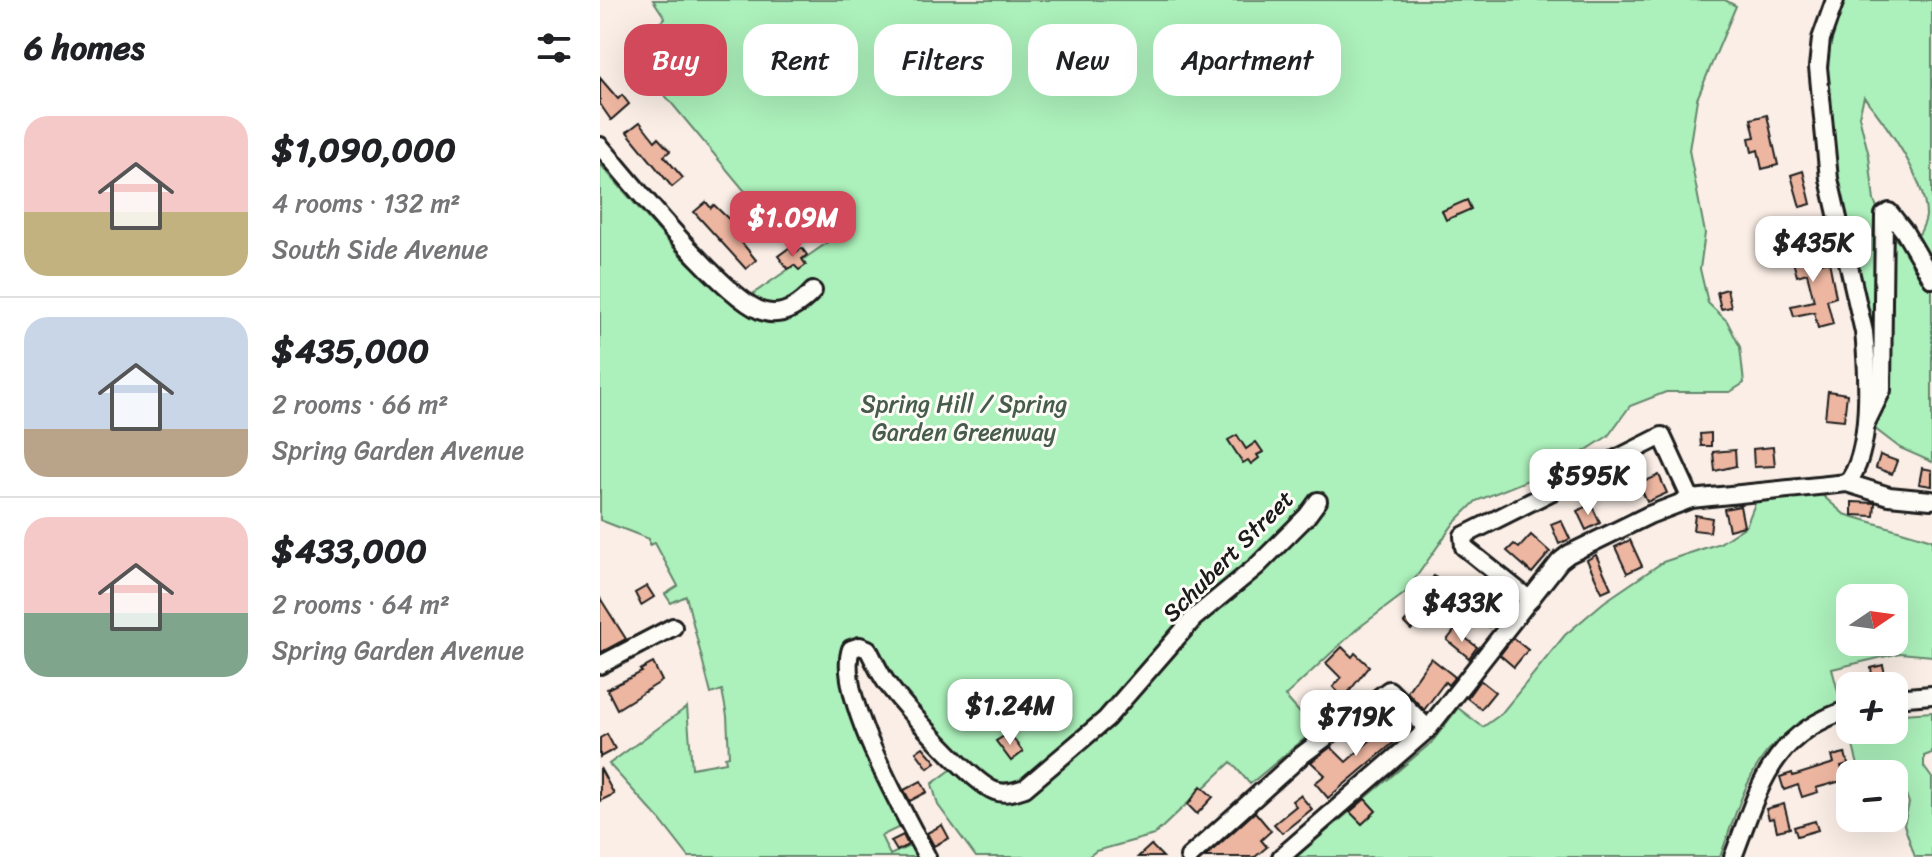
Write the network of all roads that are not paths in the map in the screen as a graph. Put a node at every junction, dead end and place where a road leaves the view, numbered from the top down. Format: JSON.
{"nodes":[{"id":1,"x":1835,"y":0,"type":"edge"},
{"id":2,"x":600,"y":146,"type":"edge"},
{"id":3,"x":1932,"y":279,"type":"edge"},
{"id":4,"x":813,"y":291,"type":"dead end"},
{"id":5,"x":1865,"y":426,"type":"junction"},
{"id":6,"x":1847,"y":483,"type":"junction"},
{"id":7,"x":1691,"y":499,"type":"junction"},
{"id":8,"x":1931,"y":500,"type":"edge"},
{"id":9,"x":1318,"y":501,"type":"dead end"},
{"id":10,"x":1530,"y":600,"type":"junction"},
{"id":11,"x":673,"y":627,"type":"dead end"},
{"id":12,"x":600,"y":665,"type":"edge"},
{"id":13,"x":1932,"y":695,"type":"edge"},
{"id":14,"x":1908,"y":697,"type":"edge"},
{"id":15,"x":1836,"y":714,"type":"edge"},
{"id":16,"x":1428,"y":729,"type":"junction"},
{"id":17,"x":927,"y":857,"type":"edge"},
{"id":18,"x":1189,"y":857,"type":"edge"},
{"id":19,"x":1281,"y":857,"type":"edge"},
{"id":20,"x":1733,"y":857,"type":"edge"}],
"edges":[{"from":1,"to":5,"type":"street"},
{"from":2,"to":4,"type":"street"},
{"from":3,"to":5,"type":"street"},
{"from":5,"to":6,"type":"street"},
{"from":6,"to":7,"type":"street"},
{"from":6,"to":8,"type":"street"},
{"from":7,"to":10,"type":"street"},
{"from":7,"to":10,"type":"street"},
{"from":9,"to":17,"type":"street","name":"Schubert Street"},
{"from":10,"to":16,"type":"street"},
{"from":11,"to":12,"type":"street"},
{"from":13,"to":14,"type":"street"},
{"from":15,"to":20,"type":"street"},
{"from":16,"to":18,"type":"street"},
{"from":16,"to":19,"type":"street"}]}
